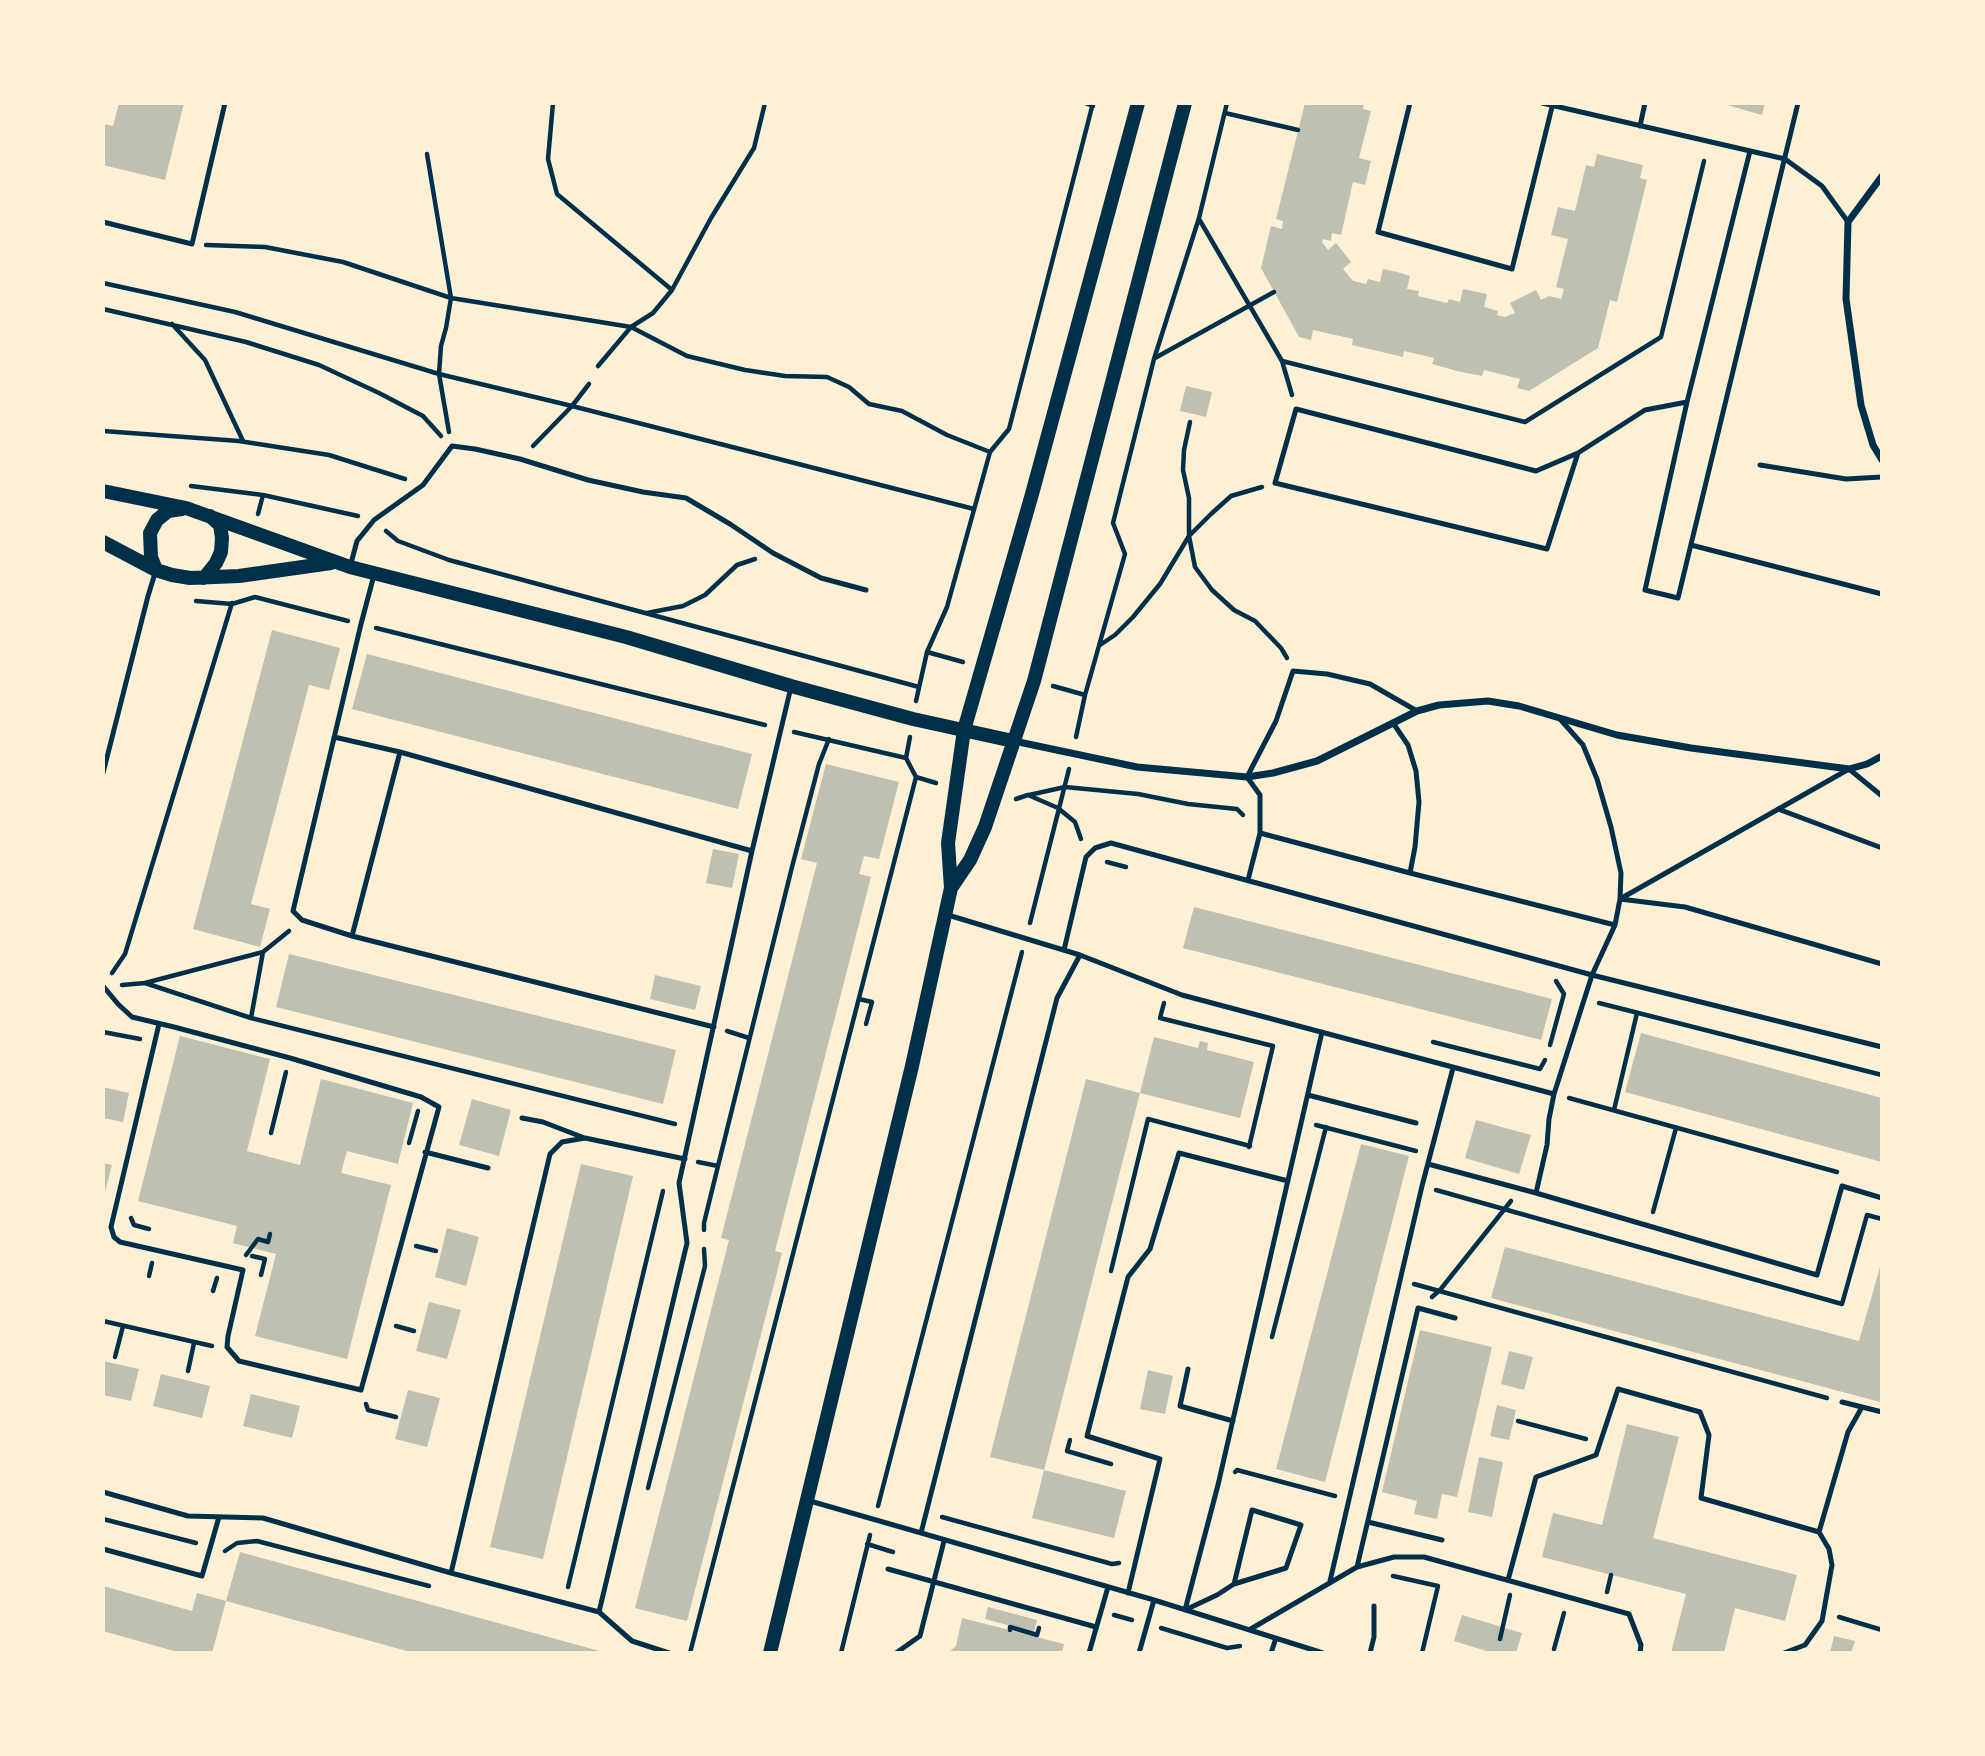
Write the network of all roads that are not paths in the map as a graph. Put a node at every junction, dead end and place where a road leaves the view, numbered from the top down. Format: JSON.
{"nodes":[{"id":1,"x":225,"y":103,"type":"edge"},
{"id":2,"x":1138,"y":103,"type":"edge"},
{"id":3,"x":1185,"y":103,"type":"edge"},
{"id":4,"x":1410,"y":103,"type":"edge"},
{"id":5,"x":1542,"y":103,"type":"edge"},
{"id":6,"x":1645,"y":103,"type":"edge"},
{"id":7,"x":1798,"y":103,"type":"edge"},
{"id":8,"x":1553,"y":104,"type":"edge"},
{"id":9,"x":1640,"y":126,"type":"junction"},
{"id":10,"x":1750,"y":151,"type":"junction"},
{"id":11,"x":1785,"y":159,"type":"junction"},
{"id":12,"x":1881,"y":181,"type":"edge"},
{"id":13,"x":103,"y":222,"type":"edge"},
{"id":14,"x":1848,"y":222,"type":"junction"},
{"id":15,"x":1687,"y":402,"type":"junction"},
{"id":16,"x":1578,"y":453,"type":"junction"},
{"id":17,"x":1882,"y":460,"type":"edge"},
{"id":18,"x":1760,"y":465,"type":"dead end"},
{"id":19,"x":1882,"y":477,"type":"edge"},
{"id":20,"x":103,"y":491,"type":"edge"},
{"id":21,"x":186,"y":508,"type":"junction"},
{"id":22,"x":210,"y":516,"type":"junction"},
{"id":23,"x":103,"y":542,"type":"edge"},
{"id":24,"x":1691,"y":545,"type":"junction"},
{"id":25,"x":333,"y":562,"type":"junction"},
{"id":26,"x":350,"y":567,"type":"junction"},
{"id":27,"x":156,"y":570,"type":"junction"},
{"id":28,"x":375,"y":574,"type":"junction"},
{"id":29,"x":204,"y":578,"type":"junction"},
{"id":30,"x":866,"y":590,"type":"dead end"},
{"id":31,"x":1882,"y":594,"type":"edge"},
{"id":32,"x":791,"y":686,"type":"junction"},
{"id":33,"x":1417,"y":711,"type":"junction"},
{"id":34,"x":1558,"y":717,"type":"junction"},
{"id":35,"x":1393,"y":723,"type":"junction"},
{"id":36,"x":964,"y":730,"type":"junction"},
{"id":37,"x":334,"y":737,"type":"junction"},
{"id":38,"x":1013,"y":741,"type":"junction"},
{"id":39,"x":400,"y":752,"type":"junction"},
{"id":40,"x":1882,"y":756,"type":"edge"},
{"id":41,"x":1849,"y":769,"type":"junction"},
{"id":42,"x":103,"y":774,"type":"edge"},
{"id":43,"x":1247,"y":777,"type":"junction"},
{"id":44,"x":1882,"y":796,"type":"edge"},
{"id":45,"x":1778,"y":809,"type":"junction"},
{"id":46,"x":1260,"y":833,"type":"junction"},
{"id":47,"x":1882,"y":848,"type":"edge"},
{"id":48,"x":752,"y":851,"type":"junction"},
{"id":49,"x":1410,"y":873,"type":"junction"},
{"id":50,"x":1248,"y":880,"type":"junction"},
{"id":51,"x":951,"y":888,"type":"junction"},
{"id":52,"x":1620,"y":899,"type":"junction"},
{"id":53,"x":945,"y":915,"type":"junction"},
{"id":54,"x":1615,"y":925,"type":"junction"},
{"id":55,"x":352,"y":936,"type":"junction"},
{"id":56,"x":1064,"y":950,"type":"junction"},
{"id":57,"x":1080,"y":955,"type":"junction"},
{"id":58,"x":1882,"y":964,"type":"edge"},
{"id":59,"x":1592,"y":975,"type":"junction"},
{"id":60,"x":103,"y":986,"type":"edge"},
{"id":61,"x":159,"y":1024,"type":"junction"},
{"id":62,"x":714,"y":1027,"type":"junction"},
{"id":63,"x":1322,"y":1032,"type":"junction"},
{"id":64,"x":1882,"y":1046,"type":"edge"},
{"id":65,"x":1453,"y":1068,"type":"junction"},
{"id":66,"x":1554,"y":1094,"type":"junction"},
{"id":67,"x":1308,"y":1095,"type":"junction"},
{"id":68,"x":522,"y":1118,"type":"dead end"},
{"id":69,"x":1416,"y":1123,"type":"dead end"},
{"id":70,"x":585,"y":1138,"type":"junction"},
{"id":71,"x":425,"y":1152,"type":"junction"},
{"id":72,"x":685,"y":1159,"type":"junction"},
{"id":73,"x":1428,"y":1164,"type":"junction"},
{"id":74,"x":488,"y":1168,"type":"dead end"},
{"id":75,"x":1288,"y":1181,"type":"junction"},
{"id":76,"x":1536,"y":1193,"type":"junction"},
{"id":77,"x":1882,"y":1198,"type":"edge"},
{"id":78,"x":1455,"y":1318,"type":"dead end"},
{"id":79,"x":1188,"y":1369,"type":"dead end"},
{"id":80,"x":1842,"y":1402,"type":"road end"},
{"id":81,"x":1863,"y":1407,"type":"junction"},
{"id":82,"x":1882,"y":1412,"type":"edge"},
{"id":83,"x":1233,"y":1421,"type":"junction"},
{"id":84,"x":103,"y":1492,"type":"edge"},
{"id":85,"x":807,"y":1500,"type":"junction"},
{"id":86,"x":219,"y":1517,"type":"junction"},
{"id":87,"x":1368,"y":1522,"type":"junction"},
{"id":88,"x":1819,"y":1532,"type":"junction"},
{"id":89,"x":921,"y":1533,"type":"junction"},
{"id":90,"x":1442,"y":1540,"type":"dead end"},
{"id":91,"x":944,"y":1541,"type":"junction"},
{"id":92,"x":103,"y":1549,"type":"edge"},
{"id":93,"x":1357,"y":1567,"type":"junction"},
{"id":94,"x":888,"y":1569,"type":"dead end"},
{"id":95,"x":451,"y":1573,"type":"junction"},
{"id":96,"x":1330,"y":1581,"type":"junction"},
{"id":97,"x":1510,"y":1581,"type":"junction"},
{"id":98,"x":933,"y":1582,"type":"junction"},
{"id":99,"x":1234,"y":1584,"type":"junction"},
{"id":100,"x":1108,"y":1587,"type":"junction"},
{"id":101,"x":1128,"y":1593,"type":"junction"},
{"id":102,"x":1154,"y":1600,"type":"junction"},
{"id":103,"x":1374,"y":1605,"type":"dead end"},
{"id":104,"x":1185,"y":1610,"type":"junction"},
{"id":105,"x":599,"y":1612,"type":"junction"},
{"id":106,"x":1096,"y":1627,"type":"junction"},
{"id":107,"x":1249,"y":1630,"type":"junction"},
{"id":108,"x":1276,"y":1638,"type":"junction"},
{"id":109,"x":668,"y":1653,"type":"edge"},
{"id":110,"x":770,"y":1653,"type":"edge"},
{"id":111,"x":896,"y":1653,"type":"edge"},
{"id":112,"x":1089,"y":1653,"type":"edge"},
{"id":113,"x":1139,"y":1653,"type":"edge"},
{"id":114,"x":1271,"y":1653,"type":"edge"},
{"id":115,"x":1323,"y":1653,"type":"edge"},
{"id":116,"x":1370,"y":1653,"type":"edge"},
{"id":117,"x":1640,"y":1653,"type":"edge"},
{"id":118,"x":1784,"y":1653,"type":"edge"}],
"edges":[{"from":1,"to":13,"type":"lane"},
{"from":2,"to":36,"type":"main road"},
{"from":3,"to":38,"type":"main road"},
{"from":4,"to":8,"type":"lane"},
{"from":5,"to":8,"type":"lane"},
{"from":6,"to":9,"type":"lane"},
{"from":7,"to":11,"type":"lane"},
{"from":8,"to":9,"type":"lane"},
{"from":9,"to":10,"type":"lane"},
{"from":10,"to":11,"type":"lane"},
{"from":10,"to":15,"type":"lane"},
{"from":11,"to":14,"type":"lane"},
{"from":11,"to":24,"type":"lane"},
{"from":12,"to":14,"type":"street"},
{"from":14,"to":17,"type":"street"},
{"from":15,"to":16,"type":"lane"},
{"from":15,"to":24,"type":"lane"},
{"from":16,"to":16,"type":"lane"},
{"from":18,"to":19,"type":"lane"},
{"from":20,"to":21,"type":"main road"},
{"from":21,"to":22,"type":"main road"},
{"from":21,"to":27,"type":"main road"},
{"from":22,"to":25,"type":"main road"},
{"from":22,"to":29,"type":"main road"},
{"from":23,"to":27,"type":"main road"},
{"from":24,"to":31,"type":"lane"},
{"from":25,"to":26,"type":"main road"},
{"from":25,"to":29,"type":"main road"},
{"from":26,"to":28,"type":"main road"},
{"from":26,"to":30,"type":"lane"},
{"from":27,"to":29,"type":"main road"},
{"from":27,"to":42,"type":"lane"},
{"from":28,"to":32,"type":"main road"},
{"from":28,"to":37,"type":"lane"},
{"from":32,"to":36,"type":"main road"},
{"from":32,"to":48,"type":"lane"},
{"from":33,"to":34,"type":"street"},
{"from":33,"to":35,"type":"street"},
{"from":33,"to":43,"type":"lane"},
{"from":34,"to":41,"type":"street"},
{"from":34,"to":52,"type":"lane"},
{"from":35,"to":43,"type":"street"},
{"from":35,"to":49,"type":"lane"},
{"from":36,"to":38,"type":"main road"},
{"from":36,"to":51,"type":"main road"},
{"from":37,"to":39,"type":"lane"},
{"from":37,"to":55,"type":"lane"},
{"from":38,"to":43,"type":"street"},
{"from":38,"to":51,"type":"main road"},
{"from":39,"to":48,"type":"lane"},
{"from":39,"to":55,"type":"lane"},
{"from":40,"to":41,"type":"street"},
{"from":41,"to":44,"type":"lane"},
{"from":41,"to":45,"type":"lane"},
{"from":43,"to":46,"type":"lane"},
{"from":45,"to":47,"type":"lane"},
{"from":45,"to":52,"type":"lane"},
{"from":46,"to":49,"type":"lane"},
{"from":46,"to":50,"type":"lane"},
{"from":48,"to":62,"type":"lane"},
{"from":49,"to":54,"type":"lane"},
{"from":50,"to":56,"type":"lane"},
{"from":50,"to":59,"type":"lane"},
{"from":51,"to":53,"type":"main road"},
{"from":52,"to":54,"type":"lane"},
{"from":52,"to":58,"type":"lane"},
{"from":53,"to":56,"type":"lane"},
{"from":53,"to":85,"type":"main road"},
{"from":54,"to":59,"type":"lane"},
{"from":55,"to":62,"type":"lane"},
{"from":56,"to":57,"type":"lane"},
{"from":57,"to":63,"type":"lane"},
{"from":57,"to":89,"type":"lane"},
{"from":59,"to":64,"type":"lane"},
{"from":59,"to":66,"type":"lane"},
{"from":60,"to":61,"type":"lane"},
{"from":61,"to":71,"type":"lane"},
{"from":61,"to":71,"type":"lane"},
{"from":62,"to":72,"type":"lane"},
{"from":63,"to":65,"type":"lane"},
{"from":63,"to":67,"type":"lane"},
{"from":65,"to":66,"type":"lane"},
{"from":65,"to":73,"type":"lane"},
{"from":66,"to":76,"type":"lane"},
{"from":67,"to":69,"type":"lane"},
{"from":67,"to":75,"type":"lane"},
{"from":68,"to":70,"type":"lane"},
{"from":70,"to":72,"type":"lane"},
{"from":70,"to":95,"type":"lane"},
{"from":71,"to":74,"type":"lane"},
{"from":72,"to":105,"type":"lane"},
{"from":73,"to":76,"type":"lane"},
{"from":73,"to":96,"type":"lane"},
{"from":75,"to":83,"type":"lane"},
{"from":75,"to":101,"type":"lane"},
{"from":76,"to":77,"type":"lane"},
{"from":78,"to":87,"type":"lane"},
{"from":79,"to":83,"type":"lane"},
{"from":80,"to":81,"type":"lane"},
{"from":81,"to":82,"type":"lane"},
{"from":81,"to":88,"type":"lane"},
{"from":83,"to":104,"type":"lane"},
{"from":84,"to":86,"type":"lane"},
{"from":85,"to":89,"type":"lane"},
{"from":85,"to":110,"type":"main road"},
{"from":86,"to":92,"type":"lane"},
{"from":86,"to":95,"type":"lane"},
{"from":87,"to":90,"type":"lane"},
{"from":87,"to":93,"type":"lane"},
{"from":88,"to":97,"type":"lane"},
{"from":88,"to":118,"type":"lane"},
{"from":89,"to":91,"type":"lane"},
{"from":91,"to":98,"type":"lane"},
{"from":91,"to":100,"type":"lane"},
{"from":93,"to":96,"type":"lane"},
{"from":93,"to":97,"type":"lane"},
{"from":94,"to":98,"type":"lane"},
{"from":95,"to":105,"type":"lane"},
{"from":96,"to":107,"type":"lane"},
{"from":97,"to":117,"type":"lane"},
{"from":98,"to":106,"type":"lane"},
{"from":98,"to":111,"type":"lane"},
{"from":99,"to":99,"type":"lane"},
{"from":99,"to":104,"type":"lane"},
{"from":100,"to":101,"type":"lane"},
{"from":100,"to":106,"type":"lane"},
{"from":101,"to":102,"type":"lane"},
{"from":102,"to":104,"type":"lane"},
{"from":102,"to":113,"type":"lane"},
{"from":103,"to":116,"type":"lane"},
{"from":104,"to":107,"type":"lane"},
{"from":105,"to":109,"type":"lane"},
{"from":106,"to":112,"type":"lane"},
{"from":107,"to":108,"type":"lane"},
{"from":108,"to":114,"type":"lane"},
{"from":108,"to":115,"type":"lane"}]}
